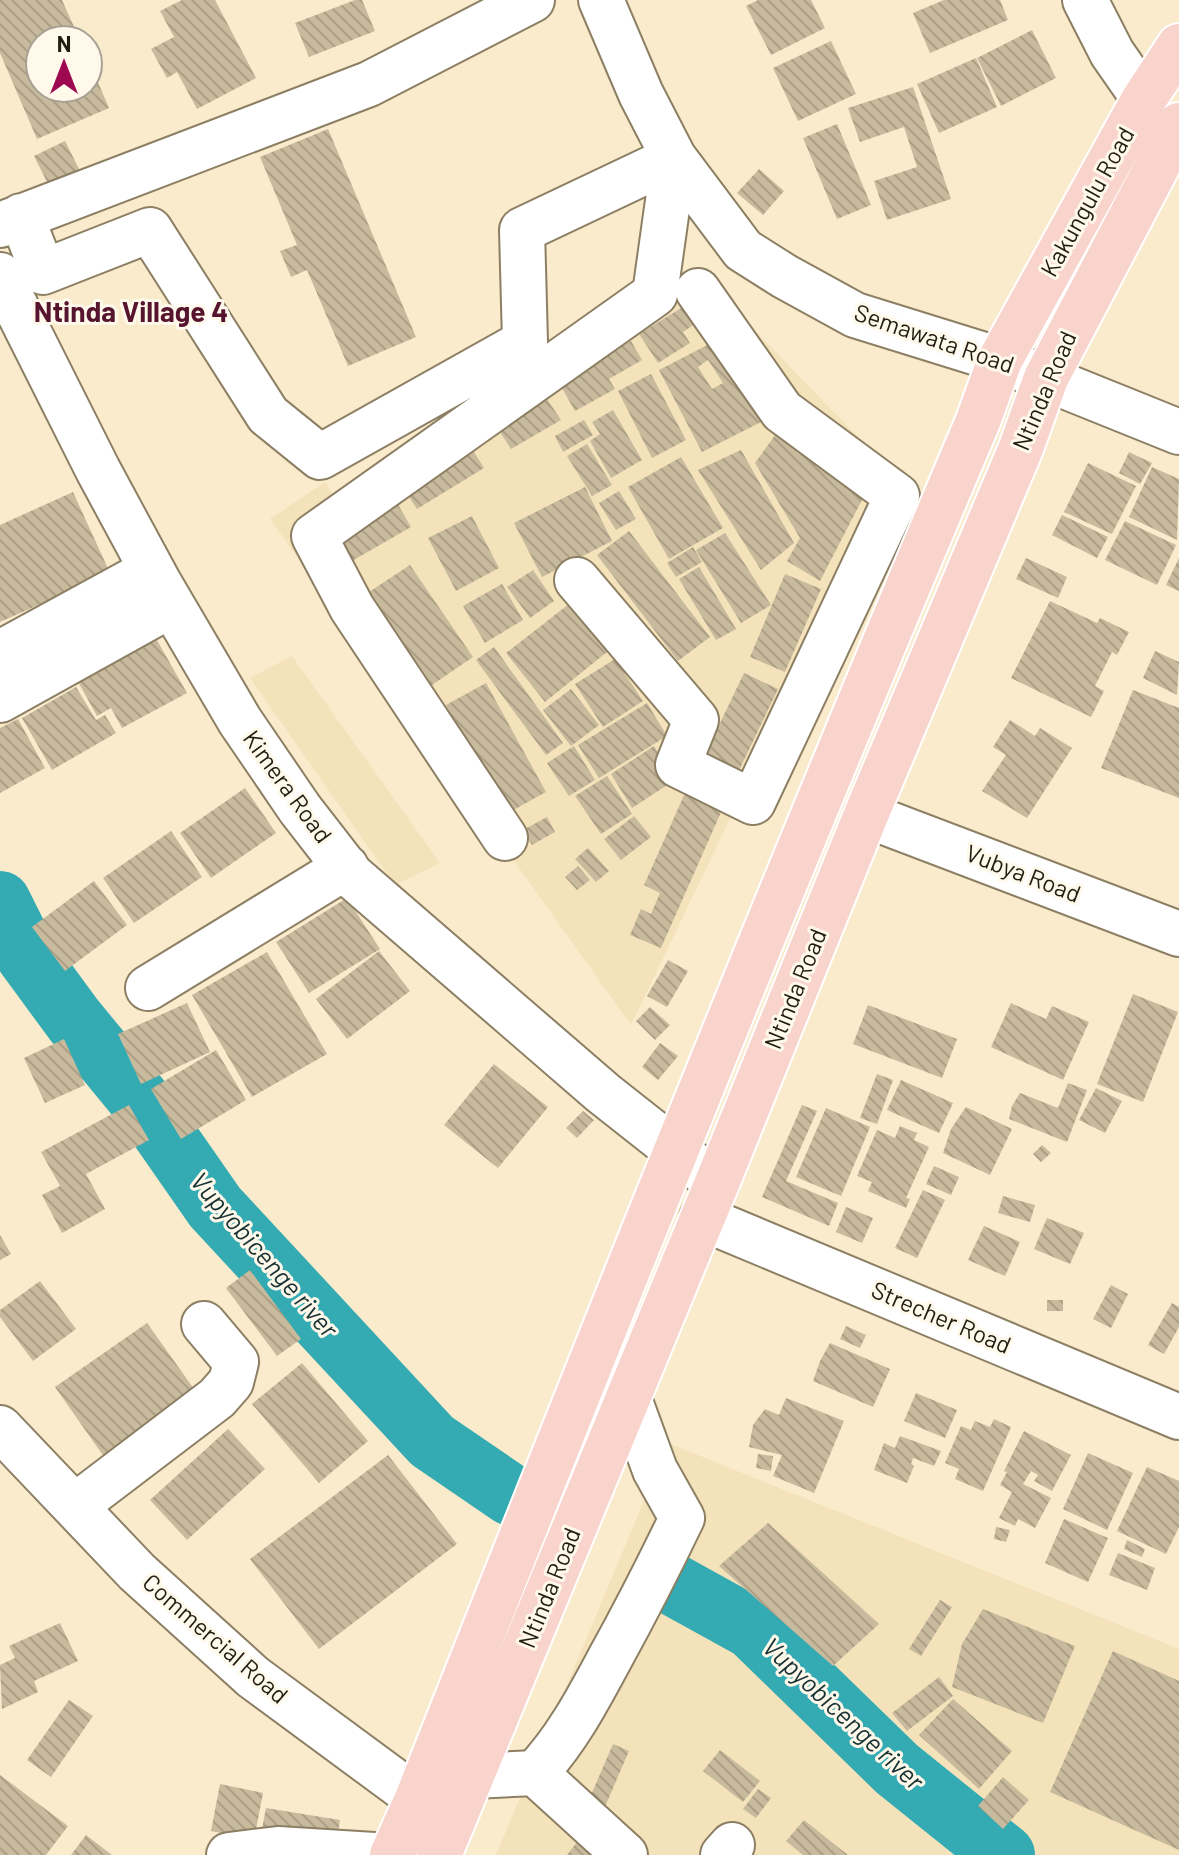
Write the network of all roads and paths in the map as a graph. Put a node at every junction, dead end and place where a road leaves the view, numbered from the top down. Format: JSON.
{"nodes":[{"id":1,"x":532,"y":0,"type":"edge"},
{"id":2,"x":601,"y":0,"type":"edge"},
{"id":3,"x":1085,"y":0,"type":"edge"},
{"id":4,"x":1179,"y":46,"type":"edge"},
{"id":5,"x":1144,"y":99,"type":"junction"},
{"id":6,"x":1176,"y":129,"type":"edge"},
{"id":7,"x":674,"y":158,"type":"junction"},
{"id":8,"x":10,"y":220,"type":"edge"},
{"id":9,"x":0,"y":275,"type":"edge"},
{"id":10,"x":698,"y":291,"type":"dead end"},
{"id":11,"x":10,"y":318,"type":"edge"},
{"id":12,"x":1000,"y":360,"type":"junction"},
{"id":13,"x":1046,"y":378,"type":"junction"},
{"id":14,"x":1179,"y":432,"type":"edge"},
{"id":15,"x":577,"y":580,"type":"dead end"},
{"id":16,"x":162,"y":587,"type":"junction"},
{"id":17,"x":0,"y":653,"type":"edge"},
{"id":18,"x":0,"y":700,"type":"edge"},
{"id":19,"x":772,"y":766,"type":"junction"},
{"id":20,"x":823,"y":785,"type":"junction"},
{"id":21,"x":866,"y":815,"type":"junction"},
{"id":22,"x":505,"y":838,"type":"dead end"},
{"id":23,"x":346,"y":867,"type":"junction"},
{"id":24,"x":1179,"y":934,"type":"edge"},
{"id":25,"x":148,"y":988,"type":"dead end"},
{"id":26,"x":676,"y":1151,"type":"junction"},
{"id":27,"x":710,"y":1201,"type":"junction"},
{"id":28,"x":204,"y":1324,"type":"dead end"},
{"id":29,"x":628,"y":1396,"type":"junction"},
{"id":30,"x":1179,"y":1417,"type":"edge"},
{"id":31,"x":0,"y":1428,"type":"edge"},
{"id":32,"x":75,"y":1506,"type":"junction"},
{"id":33,"x":535,"y":1773,"type":"junction"},
{"id":34,"x":473,"y":1776,"type":"junction"},
{"id":35,"x":417,"y":1799,"type":"junction"},
{"id":36,"x":446,"y":1839,"type":"edge"},
{"id":37,"x":229,"y":1855,"type":"edge"},
{"id":38,"x":374,"y":1855,"type":"edge"},
{"id":39,"x":392,"y":1855,"type":"edge"},
{"id":40,"x":625,"y":1855,"type":"edge"}],
"edges":[{"from":1,"to":8,"type":"street"},
{"from":2,"to":7,"type":"street","name":"Semawata Road"},
{"from":3,"to":5,"type":"street"},
{"from":4,"to":5,"type":"main road","name":"Kakungulu Road"},
{"from":5,"to":12,"type":"main road","name":"Kakungulu Road"},
{"from":6,"to":13,"type":"main road","name":"Ntinda Road"},
{"from":7,"to":8,"type":"street"},
{"from":7,"to":12,"type":"street","name":"Semawata Road"},
{"from":7,"to":22,"type":"street"},
{"from":9,"to":11,"type":"street","name":"Kimera Road"},
{"from":10,"to":19,"type":"street"},
{"from":11,"to":16,"type":"street","name":"Kimera Road"},
{"from":12,"to":13,"type":"street","name":"Semawata Road"},
{"from":12,"to":20,"type":"main road","name":"Ntinda Road"},
{"from":13,"to":14,"type":"street","name":"Semawata Road"},
{"from":13,"to":21,"type":"main road","name":"Ntinda Road"},
{"from":15,"to":19,"type":"street"},
{"from":16,"to":17,"type":"street"},
{"from":16,"to":18,"type":"street"},
{"from":16,"to":23,"type":"street","name":"Kimera Road"},
{"from":19,"to":20,"type":"street"},
{"from":20,"to":26,"type":"main road","name":"Ntinda Road"},
{"from":21,"to":24,"type":"street","name":"Vubya Road"},
{"from":21,"to":27,"type":"main road","name":"Ntinda Road"},
{"from":23,"to":25,"type":"street"},
{"from":23,"to":26,"type":"street","name":"Kimera Road"},
{"from":26,"to":27,"type":"street","name":"Kimera Road"},
{"from":26,"to":35,"type":"main road","name":"Ntinda Road"},
{"from":27,"to":29,"type":"main road","name":"Ntinda Road"},
{"from":27,"to":30,"type":"street","name":"Strecher Road"},
{"from":28,"to":32,"type":"street"},
{"from":29,"to":33,"type":"street"},
{"from":29,"to":34,"type":"main road","name":"Ntinda Road"},
{"from":31,"to":32,"type":"street","name":"Commercial Road"},
{"from":32,"to":35,"type":"street","name":"Commercial Road"},
{"from":33,"to":34,"type":"street"},
{"from":33,"to":40,"type":"street"},
{"from":34,"to":36,"type":"main road","name":"Ntinda Road"},
{"from":35,"to":36,"type":"street","name":"Commercial Road"},
{"from":35,"to":39,"type":"main road","name":"Ntinda Road"},
{"from":37,"to":38,"type":"street"}]}
